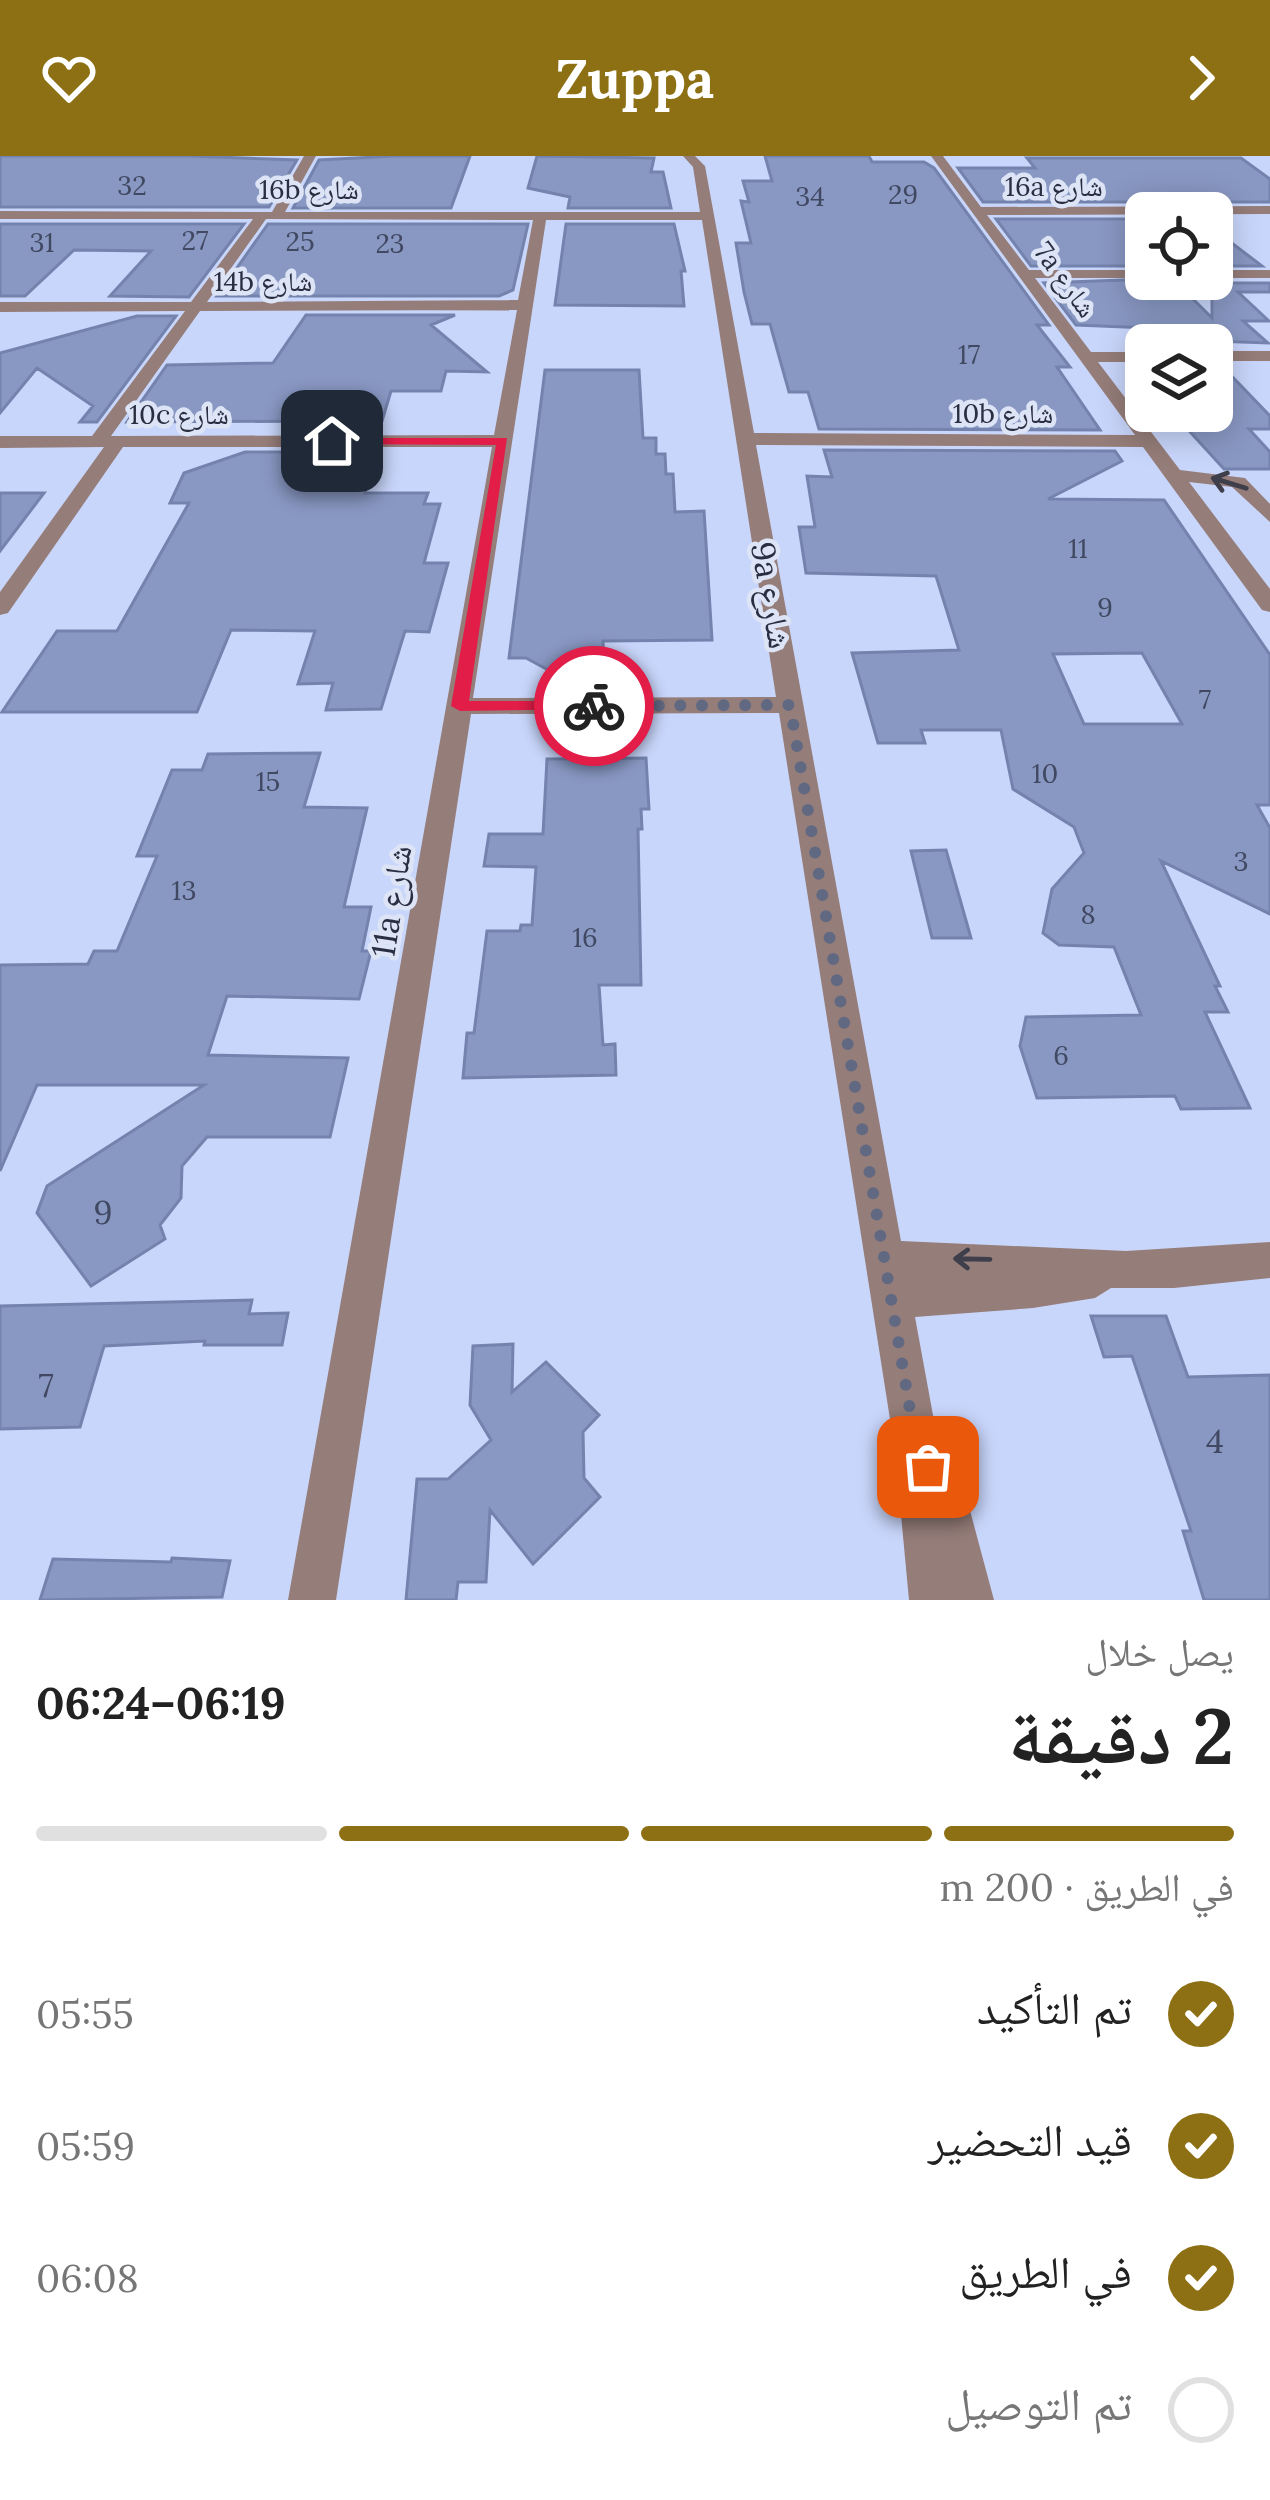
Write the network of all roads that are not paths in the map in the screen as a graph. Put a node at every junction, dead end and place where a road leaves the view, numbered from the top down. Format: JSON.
{"nodes":[{"id":1,"x":312,"y":158,"type":"edge"},
{"id":2,"x":941,"y":158,"type":"edge"},
{"id":3,"x":698,"y":159,"type":"edge"},
{"id":4,"x":981,"y":211,"type":"junction"},
{"id":5,"x":1270,"y":211,"type":"edge"},
{"id":6,"x":270,"y":214,"type":"junction"},
{"id":7,"x":541,"y":214,"type":"junction"},
{"id":8,"x":706,"y":214,"type":"junction"},
{"id":9,"x":0,"y":215,"type":"edge"},
{"id":10,"x":1028,"y":274,"type":"junction"},
{"id":11,"x":1125,"y":274,"type":"edge"},
{"id":12,"x":1233,"y":274,"type":"edge"},
{"id":13,"x":1270,"y":274,"type":"edge"},
{"id":14,"x":525,"y":305,"type":"junction"},
{"id":15,"x":116,"y":306,"type":"junction"},
{"id":16,"x":196,"y":306,"type":"junction"},
{"id":17,"x":0,"y":307,"type":"edge"},
{"id":18,"x":99,"y":326,"type":"dead end"},
{"id":19,"x":1233,"y":356,"type":"edge"},
{"id":20,"x":1270,"y":356,"type":"edge"},
{"id":21,"x":1088,"y":357,"type":"junction"},
{"id":22,"x":1125,"y":357,"type":"edge"},
{"id":23,"x":18,"y":418,"type":"dead end"},
{"id":24,"x":0,"y":440,"type":"edge"},
{"id":25,"x":503,"y":441,"type":"junction"},
{"id":26,"x":1150,"y":441,"type":"junction"},
{"id":27,"x":107,"y":442,"type":"junction"},
{"id":28,"x":746,"y":443,"type":"junction"},
{"id":29,"x":1174,"y":475,"type":"junction"},
{"id":30,"x":1270,"y":516,"type":"edge"},
{"id":31,"x":1270,"y":605,"type":"edge"},
{"id":32,"x":0,"y":608,"type":"edge"},
{"id":33,"x":790,"y":705,"type":"junction"},
{"id":34,"x":460,"y":706,"type":"junction"},
{"id":35,"x":1270,"y":1260,"type":"edge"},
{"id":36,"x":888,"y":1279,"type":"junction"},
{"id":37,"x":917,"y":1451,"type":"junction"},
{"id":38,"x":312,"y":1600,"type":"edge"},
{"id":39,"x":933,"y":1600,"type":"edge"},
{"id":40,"x":970,"y":1600,"type":"edge"}],
"edges":[{"from":1,"to":6,"type":"street"},
{"from":2,"to":4,"type":"street","name":"7a شارع"},
{"from":3,"to":8,"type":"street","name":"9a شارع"},
{"from":4,"to":5,"type":"street","name":"16a شارع"},
{"from":4,"to":10,"type":"street","name":"7a شارع"},
{"from":6,"to":7,"type":"street","name":"16b شارع"},
{"from":6,"to":9,"type":"street","name":"16b شارع"},
{"from":6,"to":16,"type":"street"},
{"from":7,"to":8,"type":"street","name":"16b شارع"},
{"from":7,"to":14,"type":"street","name":"11a شارع"},
{"from":8,"to":28,"type":"street","name":"9a شارع"},
{"from":10,"to":11,"type":"street"},
{"from":10,"to":21,"type":"street","name":"7a شارع"},
{"from":12,"to":13,"type":"street"},
{"from":14,"to":16,"type":"street","name":"14b شارع"},
{"from":14,"to":25,"type":"street","name":"11a شارع"},
{"from":15,"to":16,"type":"street","name":"14b شارع"},
{"from":15,"to":17,"type":"street","name":"14b شارع"},
{"from":15,"to":18,"type":"street"},
{"from":16,"to":27,"type":"street"},
{"from":19,"to":20,"type":"street"},
{"from":21,"to":22,"type":"street"},
{"from":21,"to":26,"type":"street","name":"7a شارع"},
{"from":23,"to":24,"type":"street"},
{"from":24,"to":27,"type":"street","name":"10c شارع"},
{"from":25,"to":27,"type":"street","name":"10c شارع"},
{"from":25,"to":34,"type":"street","name":"11a شارع"},
{"from":26,"to":28,"type":"street","name":"10b شارع"},
{"from":26,"to":29,"type":"street","name":"7a شارع"},
{"from":27,"to":32,"type":"street"},
{"from":28,"to":33,"type":"street","name":"9a شارع"},
{"from":30,"to":29,"type":"street","one_way":true},
{"from":29,"to":31,"type":"street","name":"7a شارع"},
{"from":33,"to":34,"type":"street"},
{"from":33,"to":36,"type":"street","name":"9a شارع"},
{"from":34,"to":38,"type":"street","name":"11a شارع"},
{"from":35,"to":36,"type":"street"},
{"from":36,"to":37,"type":"street","name":"9a شارع"},
{"from":37,"to":39,"type":"street","name":"9a شارع"},
{"from":37,"to":40,"type":"street","name":"9a شارع"}]}
